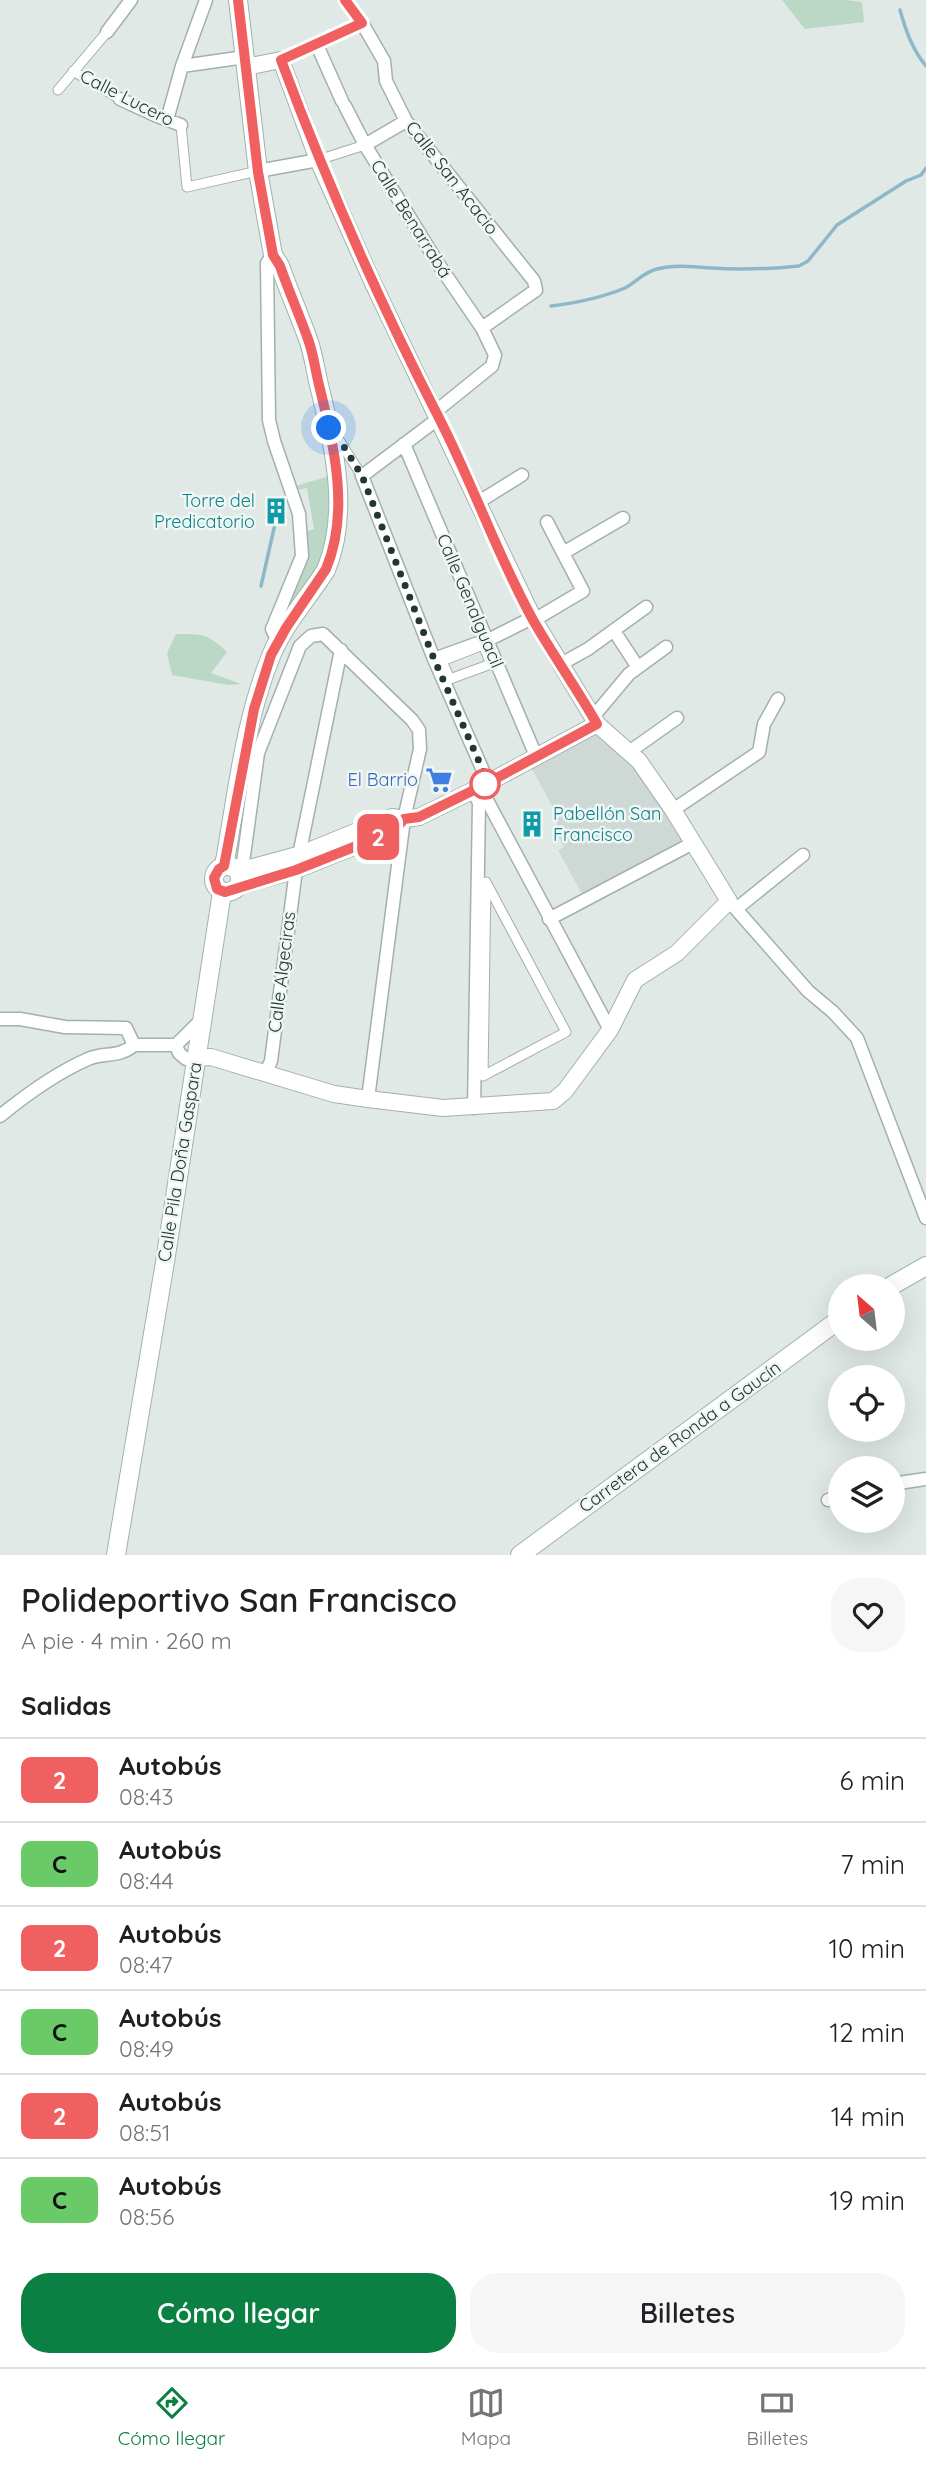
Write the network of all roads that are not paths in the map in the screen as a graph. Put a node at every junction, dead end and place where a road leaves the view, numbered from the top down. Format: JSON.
{"nodes":[{"id":1,"x":131,"y":0,"type":"edge"},
{"id":2,"x":206,"y":0,"type":"edge"},
{"id":3,"x":238,"y":0,"type":"edge"},
{"id":4,"x":243,"y":0,"type":"edge"},
{"id":5,"x":338,"y":0,"type":"edge"},
{"id":6,"x":345,"y":0,"type":"edge"},
{"id":7,"x":362,"y":23,"type":"junction"},
{"id":8,"x":107,"y":32,"type":"joint"},
{"id":9,"x":317,"y":45,"type":"junction"},
{"id":10,"x":281,"y":60,"type":"junction"},
{"id":11,"x":246,"y":62,"type":"junction"},
{"id":12,"x":182,"y":66,"type":"junction"},
{"id":13,"x":73,"y":71,"type":"junction"},
{"id":14,"x":58,"y":90,"type":"dead end"},
{"id":15,"x":120,"y":99,"type":"joint"},
{"id":16,"x":167,"y":120,"type":"junction"},
{"id":17,"x":406,"y":121,"type":"junction"},
{"id":18,"x":181,"y":125,"type":"joint"},
{"id":19,"x":365,"y":145,"type":"junction"},
{"id":20,"x":318,"y":160,"type":"junction"},
{"id":21,"x":258,"y":172,"type":"junction"},
{"id":22,"x":273,"y":255,"type":"junction"},
{"id":23,"x":482,"y":328,"type":"junction"},
{"id":24,"x":437,"y":415,"type":"junction"},
{"id":25,"x":329,"y":428,"type":"junction"},
{"id":26,"x":404,"y":444,"type":"junction"},
{"id":27,"x":522,"y":475,"type":"dead end"},
{"id":28,"x":362,"y":476,"type":"junction"},
{"id":29,"x":477,"y":503,"type":"junction"},
{"id":30,"x":623,"y":518,"type":"dead end"},
{"id":31,"x":547,"y":522,"type":"dead end"},
{"id":32,"x":563,"y":554,"type":"junction"},
{"id":33,"x":646,"y":607,"type":"dead end"},
{"id":34,"x":534,"y":620,"type":"junction"},
{"id":35,"x":618,"y":636,"type":"dead end"},
{"id":36,"x":486,"y":639,"type":"junction"},
{"id":37,"x":278,"y":642,"type":"junction"},
{"id":38,"x":666,"y":647,"type":"dead end"},
{"id":39,"x":341,"y":650,"type":"junction"},
{"id":40,"x":434,"y":659,"type":"junction"},
{"id":41,"x":561,"y":664,"type":"junction"},
{"id":42,"x":637,"y":666,"type":"junction"},
{"id":43,"x":450,"y":679,"type":"joint"},
{"id":44,"x":778,"y":699,"type":"dead end"},
{"id":45,"x":677,"y":718,"type":"dead end"},
{"id":46,"x":595,"y":720,"type":"junction"},
{"id":47,"x":629,"y":752,"type":"junction"},
{"id":48,"x":537,"y":757,"type":"junction"},
{"id":49,"x":480,"y":787,"type":"junction"},
{"id":50,"x":673,"y":810,"type":"junction"},
{"id":51,"x":404,"y":819,"type":"junction"},
{"id":52,"x":503,"y":833,"type":"junction"},
{"id":53,"x":478,"y":836,"type":"junction"},
{"id":54,"x":694,"y":843,"type":"junction"},
{"id":55,"x":301,"y":854,"type":"junction"},
{"id":56,"x":803,"y":855,"type":"dead end"},
{"id":57,"x":296,"y":870,"type":"junction"},
{"id":58,"x":233,"y":877,"type":"junction"},
{"id":59,"x":486,"y":882,"type":"joint"},
{"id":60,"x":732,"y":905,"type":"junction"},
{"id":61,"x":549,"y":919,"type":"junction"},
{"id":62,"x":0,"y":1019,"type":"edge"},
{"id":63,"x":202,"y":1019,"type":"junction"},
{"id":64,"x":610,"y":1030,"type":"junction"},
{"id":65,"x":134,"y":1045,"type":"junction"},
{"id":66,"x":176,"y":1045,"type":"junction"},
{"id":67,"x":192,"y":1064,"type":"junction"},
{"id":68,"x":266,"y":1072,"type":"junction"},
{"id":69,"x":369,"y":1099,"type":"junction"},
{"id":70,"x":474,"y":1108,"type":"junction"},
{"id":71,"x":0,"y":1116,"type":"edge"},
{"id":72,"x":926,"y":1217,"type":"edge"},
{"id":73,"x":926,"y":1266,"type":"edge"},
{"id":74,"x":905,"y":1278,"type":"edge"},
{"id":75,"x":828,"y":1328,"type":"edge"},
{"id":76,"x":926,"y":1479,"type":"edge"},
{"id":77,"x":905,"y":1481,"type":"edge"},
{"id":78,"x":116,"y":1555,"type":"edge"},
{"id":79,"x":520,"y":1555,"type":"edge"}],
"edges":[{"from":1,"to":8,"type":"street"},
{"from":2,"to":12,"type":"street"},
{"from":3,"to":11,"type":"main road","name":"Calle Pila Doña Gaspara"},
{"from":4,"to":5,"type":"street"},
{"from":6,"to":7,"type":"street","name":"Calle San Acacio"},
{"from":7,"to":9,"type":"street"},
{"from":7,"to":17,"type":"street","name":"Calle San Acacio"},
{"from":8,"to":13,"type":"street"},
{"from":9,"to":10,"type":"street"},
{"from":9,"to":19,"type":"street","name":"Calle Benarrabá"},
{"from":10,"to":11,"type":"street"},
{"from":10,"to":20,"type":"street"},
{"from":11,"to":12,"type":"street"},
{"from":11,"to":21,"type":"main road","name":"Calle Pila Doña Gaspara"},
{"from":12,"to":16,"type":"street"},
{"from":13,"to":14,"type":"street"},
{"from":13,"to":15,"type":"street","name":"Calle Lucero"},
{"from":15,"to":16,"type":"street","name":"Calle Lucero"},
{"from":16,"to":18,"type":"street","name":"Calle Lucero"},
{"from":17,"to":19,"type":"street"},
{"from":17,"to":23,"type":"street","name":"Calle San Acacio"},
{"from":18,"to":21,"type":"street"},
{"from":19,"to":20,"type":"street"},
{"from":19,"to":23,"type":"street","name":"Calle Benarrabá"},
{"from":20,"to":21,"type":"street"},
{"from":20,"to":24,"type":"street"},
{"from":21,"to":22,"type":"main road","name":"Calle Pila Doña Gaspara"},
{"from":22,"to":25,"type":"main road","name":"Calle Pila Doña Gaspara"},
{"from":22,"to":37,"type":"street"},
{"from":23,"to":24,"type":"street","name":"Calle Benarrabá"},
{"from":24,"to":26,"type":"street","name":"Calle Benarrabá"},
{"from":24,"to":29,"type":"street"},
{"from":25,"to":28,"type":"street"},
{"from":25,"to":37,"type":"main road","name":"Calle Pila Doña Gaspara"},
{"from":26,"to":28,"type":"street","name":"Calle Benarrabá"},
{"from":26,"to":36,"type":"street","name":"Calle Genalguacil"},
{"from":27,"to":29,"type":"street"},
{"from":28,"to":40,"type":"street"},
{"from":29,"to":34,"type":"street"},
{"from":30,"to":32,"type":"street"},
{"from":31,"to":32,"type":"street"},
{"from":32,"to":34,"type":"street"},
{"from":33,"to":41,"type":"street"},
{"from":34,"to":36,"type":"street"},
{"from":34,"to":41,"type":"street"},
{"from":35,"to":42,"type":"street"},
{"from":36,"to":40,"type":"street"},
{"from":36,"to":48,"type":"street","name":"Calle Genalguacil"},
{"from":37,"to":58,"type":"main road","name":"Calle Pila Doña Gaspara"},
{"from":38,"to":42,"type":"street"},
{"from":39,"to":51,"type":"street"},
{"from":39,"to":55,"type":"street","name":"Calle Algeciras"},
{"from":39,"to":58,"type":"street"},
{"from":40,"to":49,"type":"street"},
{"from":41,"to":46,"type":"street"},
{"from":42,"to":46,"type":"street"},
{"from":43,"to":43,"type":"street"},
{"from":44,"to":50,"type":"street"},
{"from":45,"to":47,"type":"street"},
{"from":46,"to":47,"type":"street"},
{"from":46,"to":48,"type":"street"},
{"from":47,"to":50,"type":"street"},
{"from":48,"to":49,"type":"street"},
{"from":49,"to":51,"type":"street"},
{"from":49,"to":52,"type":"street"},
{"from":49,"to":53,"type":"street"},
{"from":50,"to":54,"type":"street"},
{"from":51,"to":55,"type":"street"},
{"from":51,"to":57,"type":"street"},
{"from":51,"to":69,"type":"street"},
{"from":52,"to":53,"type":"street"},
{"from":52,"to":61,"type":"street"},
{"from":53,"to":70,"type":"street"},
{"from":54,"to":60,"type":"street"},
{"from":54,"to":61,"type":"street"},
{"from":55,"to":57,"type":"street","name":"Calle Algeciras"},
{"from":55,"to":58,"type":"street"},
{"from":56,"to":60,"type":"street"},
{"from":57,"to":58,"type":"street"},
{"from":57,"to":68,"type":"street","name":"Calle Algeciras"},
{"from":58,"to":63,"type":"main road","name":"Calle Pila Doña Gaspara"},
{"from":59,"to":59,"type":"street"},
{"from":60,"to":64,"type":"street"},
{"from":60,"to":72,"type":"street"},
{"from":61,"to":64,"type":"street"},
{"from":62,"to":65,"type":"street"},
{"from":63,"to":66,"type":"street"},
{"from":63,"to":67,"type":"main road","name":"Calle Pila Doña Gaspara"},
{"from":64,"to":70,"type":"street"},
{"from":65,"to":66,"type":"street"},
{"from":65,"to":71,"type":"street"},
{"from":66,"to":67,"type":"street"},
{"from":67,"to":68,"type":"street"},
{"from":67,"to":78,"type":"main road","name":"Calle Pila Doña Gaspara"},
{"from":68,"to":69,"type":"street"},
{"from":69,"to":70,"type":"street"},
{"from":73,"to":74,"type":"main road"},
{"from":75,"to":79,"type":"main road","name":"Carretera de Ronda a Gaucín"},
{"from":76,"to":77,"type":"street"}]}
